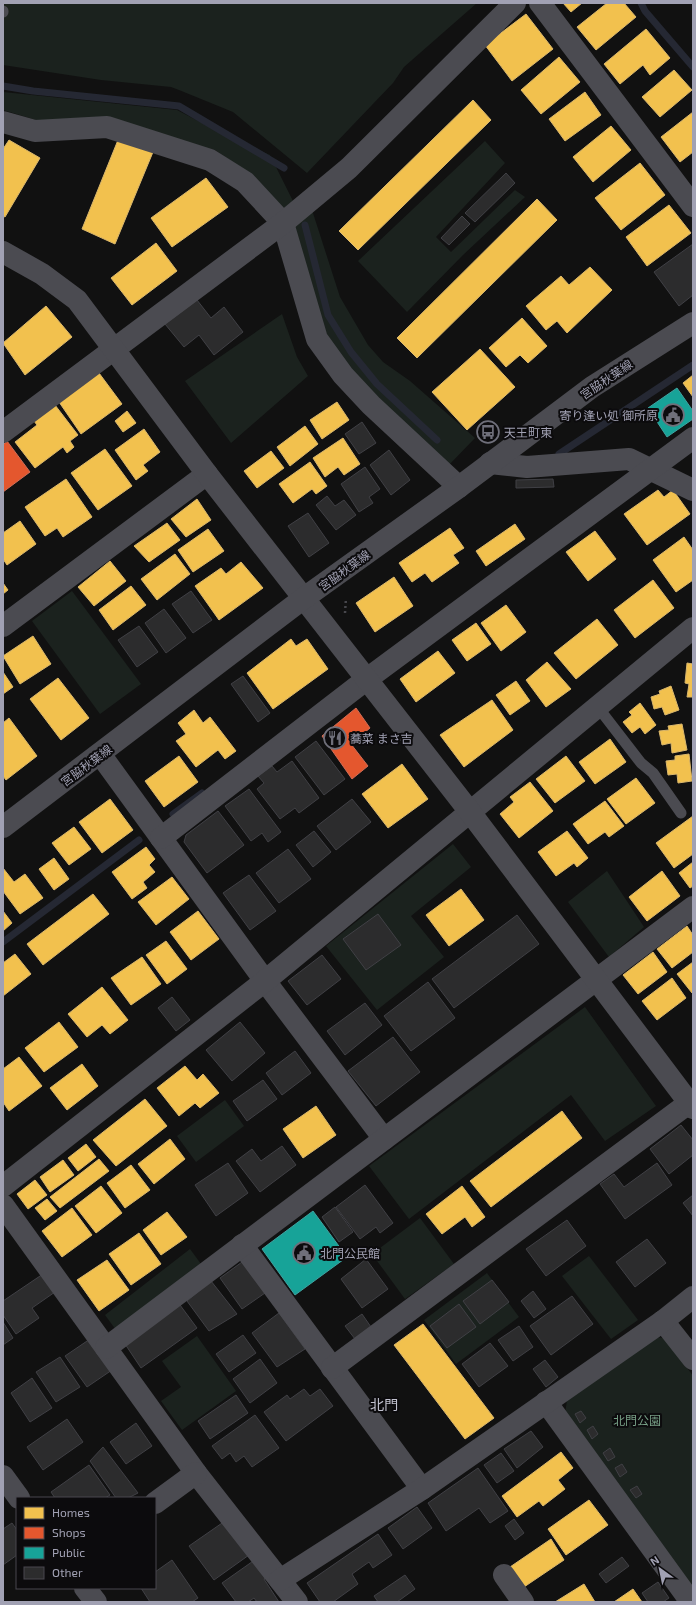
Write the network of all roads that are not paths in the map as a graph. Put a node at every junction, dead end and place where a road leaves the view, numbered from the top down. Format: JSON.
{"nodes":[{"id":1,"x":515,"y":3,"type":"edge"},
{"id":2,"x":540,"y":3,"type":"edge"},
{"id":3,"x":3,"y":122,"type":"edge"},
{"id":4,"x":693,"y":206,"type":"edge"},
{"id":5,"x":283,"y":223,"type":"junction"},
{"id":6,"x":3,"y":252,"type":"edge"},
{"id":7,"x":693,"y":323,"type":"edge"},
{"id":8,"x":114,"y":349,"type":"junction"},
{"id":9,"x":3,"y":432,"type":"edge"},
{"id":10,"x":693,"y":438,"type":"edge"},
{"id":11,"x":490,"y":463,"type":"junction"},
{"id":12,"x":651,"y":470,"type":"junction"},
{"id":13,"x":206,"y":474,"type":"junction"},
{"id":14,"x":459,"y":487,"type":"junction"},
{"id":15,"x":693,"y":490,"type":"edge"},
{"id":16,"x":304,"y":598,"type":"junction"},
{"id":17,"x":3,"y":626,"type":"edge"},
{"id":18,"x":693,"y":628,"type":"edge"},
{"id":19,"x":367,"y":679,"type":"junction"},
{"id":20,"x":597,"y":706,"type":"junction"},
{"id":21,"x":100,"y":754,"type":"junction"},
{"id":22,"x":470,"y":812,"type":"junction"},
{"id":23,"x":681,"y":813,"type":"dead end"},
{"id":24,"x":3,"y":827,"type":"edge"},
{"id":25,"x":161,"y":838,"type":"junction"},
{"id":26,"x":693,"y":908,"type":"edge"},
{"id":27,"x":597,"y":980,"type":"junction"},
{"id":28,"x":265,"y":981,"type":"junction"},
{"id":29,"x":691,"y":1105,"type":"edge"},
{"id":30,"x":384,"y":1139,"type":"junction"},
{"id":31,"x":3,"y":1186,"type":"edge"},
{"id":32,"x":3,"y":1205,"type":"edge"},
{"id":33,"x":242,"y":1245,"type":"junction"},
{"id":34,"x":693,"y":1298,"type":"edge"},
{"id":35,"x":663,"y":1321,"type":"junction"},
{"id":36,"x":106,"y":1348,"type":"junction"},
{"id":37,"x":693,"y":1359,"type":"edge"},
{"id":38,"x":332,"y":1368,"type":"junction"},
{"id":39,"x":546,"y":1402,"type":"junction"},
{"id":40,"x":196,"y":1473,"type":"junction"},
{"id":41,"x":3,"y":1476,"type":"edge"},
{"id":42,"x":422,"y":1489,"type":"junction"},
{"id":43,"x":18,"y":1497,"type":"edge"},
{"id":44,"x":156,"y":1502,"type":"edge"},
{"id":45,"x":504,"y":1575,"type":"dead end"},
{"id":46,"x":280,"y":1580,"type":"junction"},
{"id":47,"x":86,"y":1589,"type":"edge"},
{"id":48,"x":96,"y":1602,"type":"edge"},
{"id":49,"x":296,"y":1602,"type":"edge"},
{"id":50,"x":523,"y":1602,"type":"edge"},
{"id":51,"x":691,"y":1602,"type":"edge"}],
"edges":[{"from":1,"to":5,"type":"street"},
{"from":2,"to":4,"type":"street"},
{"from":3,"to":5,"type":"street"},
{"from":5,"to":8,"type":"street"},
{"from":5,"to":14,"type":"street"},
{"from":6,"to":8,"type":"street"},
{"from":7,"to":11,"type":"street","name":"宮脇秋葉線"},
{"from":8,"to":9,"type":"street"},
{"from":8,"to":13,"type":"street"},
{"from":10,"to":12,"type":"street"},
{"from":11,"to":12,"type":"street"},
{"from":11,"to":14,"type":"street","name":"宮脇秋葉線"},
{"from":12,"to":15,"type":"street"},
{"from":12,"to":19,"type":"street"},
{"from":13,"to":16,"type":"street"},
{"from":13,"to":17,"type":"street"},
{"from":14,"to":16,"type":"street","name":"宮脇秋葉線"},
{"from":16,"to":19,"type":"street"},
{"from":16,"to":21,"type":"street","name":"宮脇秋葉線"},
{"from":18,"to":20,"type":"street"},
{"from":19,"to":22,"type":"street"},
{"from":19,"to":25,"type":"street"},
{"from":20,"to":22,"type":"street"},
{"from":20,"to":23,"type":"lane"},
{"from":21,"to":24,"type":"street","name":"宮脇秋葉線"},
{"from":21,"to":25,"type":"street"},
{"from":22,"to":27,"type":"street"},
{"from":22,"to":28,"type":"street"},
{"from":25,"to":28,"type":"street"},
{"from":26,"to":27,"type":"street"},
{"from":27,"to":29,"type":"street"},
{"from":27,"to":30,"type":"street"},
{"from":28,"to":30,"type":"street"},
{"from":28,"to":31,"type":"street"},
{"from":29,"to":38,"type":"street"},
{"from":30,"to":33,"type":"street"},
{"from":32,"to":36,"type":"street"},
{"from":33,"to":36,"type":"street"},
{"from":33,"to":38,"type":"street"},
{"from":34,"to":35,"type":"street"},
{"from":35,"to":37,"type":"street"},
{"from":35,"to":39,"type":"street"},
{"from":36,"to":40,"type":"street"},
{"from":38,"to":42,"type":"street"},
{"from":39,"to":42,"type":"street"},
{"from":39,"to":51,"type":"street"},
{"from":40,"to":44,"type":"street"},
{"from":40,"to":46,"type":"street"},
{"from":41,"to":43,"type":"street"},
{"from":42,"to":46,"type":"street"},
{"from":45,"to":50,"type":"street"},
{"from":46,"to":49,"type":"street"},
{"from":47,"to":48,"type":"street"}]}
